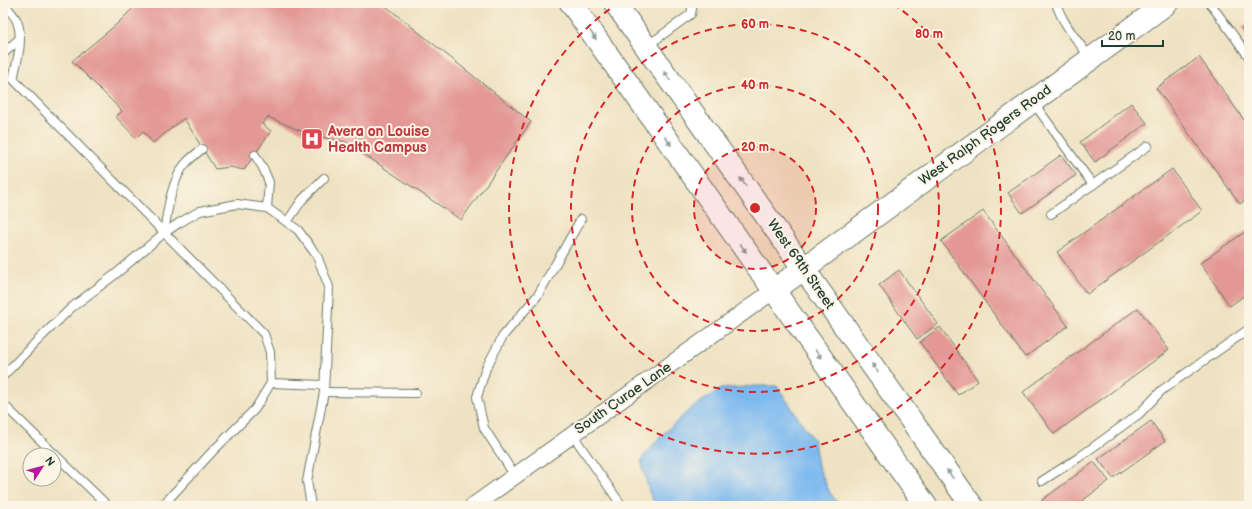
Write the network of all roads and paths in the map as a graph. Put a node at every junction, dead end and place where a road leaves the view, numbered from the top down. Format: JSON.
{"nodes":[{"id":1,"x":4,"y":3,"type":"edge"},
{"id":2,"x":571,"y":3,"type":"edge"},
{"id":3,"x":615,"y":3,"type":"edge"},
{"id":4,"x":693,"y":3,"type":"edge"},
{"id":5,"x":1056,"y":3,"type":"edge"},
{"id":6,"x":1167,"y":3,"type":"edge"},
{"id":7,"x":1210,"y":3,"type":"edge"},
{"id":8,"x":20,"y":38,"type":"junction"},
{"id":9,"x":646,"y":47,"type":"junction"},
{"id":10,"x":3,"y":54,"type":"edge"},
{"id":11,"x":1249,"y":57,"type":"edge"},
{"id":12,"x":1090,"y":59,"type":"junction"},
{"id":13,"x":1033,"y":101,"type":"junction"},
{"id":14,"x":1148,"y":146,"type":"dead end"},
{"id":15,"x":202,"y":149,"type":"dead end"},
{"id":16,"x":255,"y":155,"type":"dead end"},
{"id":17,"x":324,"y":178,"type":"dead end"},
{"id":18,"x":1093,"y":185,"type":"junction"},
{"id":19,"x":267,"y":208,"type":"junction"},
{"id":20,"x":1052,"y":214,"type":"dead end"},
{"id":21,"x":580,"y":219,"type":"dead end"},
{"id":22,"x":287,"y":222,"type":"junction"},
{"id":23,"x":164,"y":233,"type":"junction"},
{"id":24,"x":805,"y":269,"type":"junction"},
{"id":25,"x":773,"y":291,"type":"junction"},
{"id":26,"x":1249,"y":329,"type":"edge"},
{"id":27,"x":3,"y":376,"type":"edge"},
{"id":28,"x":271,"y":383,"type":"junction"},
{"id":29,"x":324,"y":388,"type":"junction"},
{"id":30,"x":416,"y":393,"type":"dead end"},
{"id":31,"x":3,"y":404,"type":"edge"},
{"id":32,"x":572,"y":434,"type":"junction"},
{"id":33,"x":515,"y":476,"type":"junction"},
{"id":34,"x":1042,"y":481,"type":"dead end"},
{"id":35,"x":108,"y":506,"type":"edge"},
{"id":36,"x":162,"y":506,"type":"edge"},
{"id":37,"x":311,"y":506,"type":"edge"},
{"id":38,"x":473,"y":506,"type":"edge"},
{"id":39,"x":622,"y":506,"type":"edge"},
{"id":40,"x":926,"y":506,"type":"edge"},
{"id":41,"x":972,"y":506,"type":"edge"}],
"edges":[{"from":1,"to":8,"type":"lane"},
{"from":2,"to":25,"type":"main road","one_way":true},
{"from":3,"to":9,"type":"main road","name":"West 69th Street"},
{"from":4,"to":9,"type":"lane"},
{"from":5,"to":12,"type":"lane"},
{"from":6,"to":12,"type":"main road","name":"West Ralph Rogers Road"},
{"from":7,"to":11,"type":"lane"},
{"from":8,"to":10,"type":"lane"},
{"from":8,"to":23,"type":"lane"},
{"from":24,"to":9,"type":"main road","name":"West 69th Street","one_way":true},
{"from":12,"to":13,"type":"main road","name":"West Ralph Rogers Road"},
{"from":13,"to":18,"type":"lane"},
{"from":13,"to":24,"type":"main road","name":"West Ralph Rogers Road"},
{"from":14,"to":18,"type":"lane"},
{"from":15,"to":23,"type":"lane"},
{"from":16,"to":19,"type":"lane"},
{"from":17,"to":22,"type":"lane"},
{"from":18,"to":20,"type":"lane"},
{"from":19,"to":22,"type":"lane"},
{"from":19,"to":23,"type":"lane"},
{"from":21,"to":33,"type":"lane"},
{"from":22,"to":29,"type":"lane"},
{"from":23,"to":27,"type":"lane"},
{"from":23,"to":28,"type":"lane"},
{"from":24,"to":25,"type":"main road","name":"West Ralph Rogers Road"},
{"from":41,"to":24,"type":"main road","name":"West 69th Street","one_way":true},
{"from":25,"to":32,"type":"street","name":"South Curae Lane"},
{"from":25,"to":40,"type":"main road","one_way":true},
{"from":26,"to":34,"type":"lane"},
{"from":28,"to":29,"type":"lane"},
{"from":28,"to":36,"type":"lane"},
{"from":29,"to":30,"type":"lane"},
{"from":29,"to":37,"type":"lane"},
{"from":31,"to":35,"type":"lane"},
{"from":32,"to":33,"type":"street","name":"South Curae Lane"},
{"from":32,"to":39,"type":"lane"},
{"from":33,"to":38,"type":"street","name":"South Curae Lane"}]}
